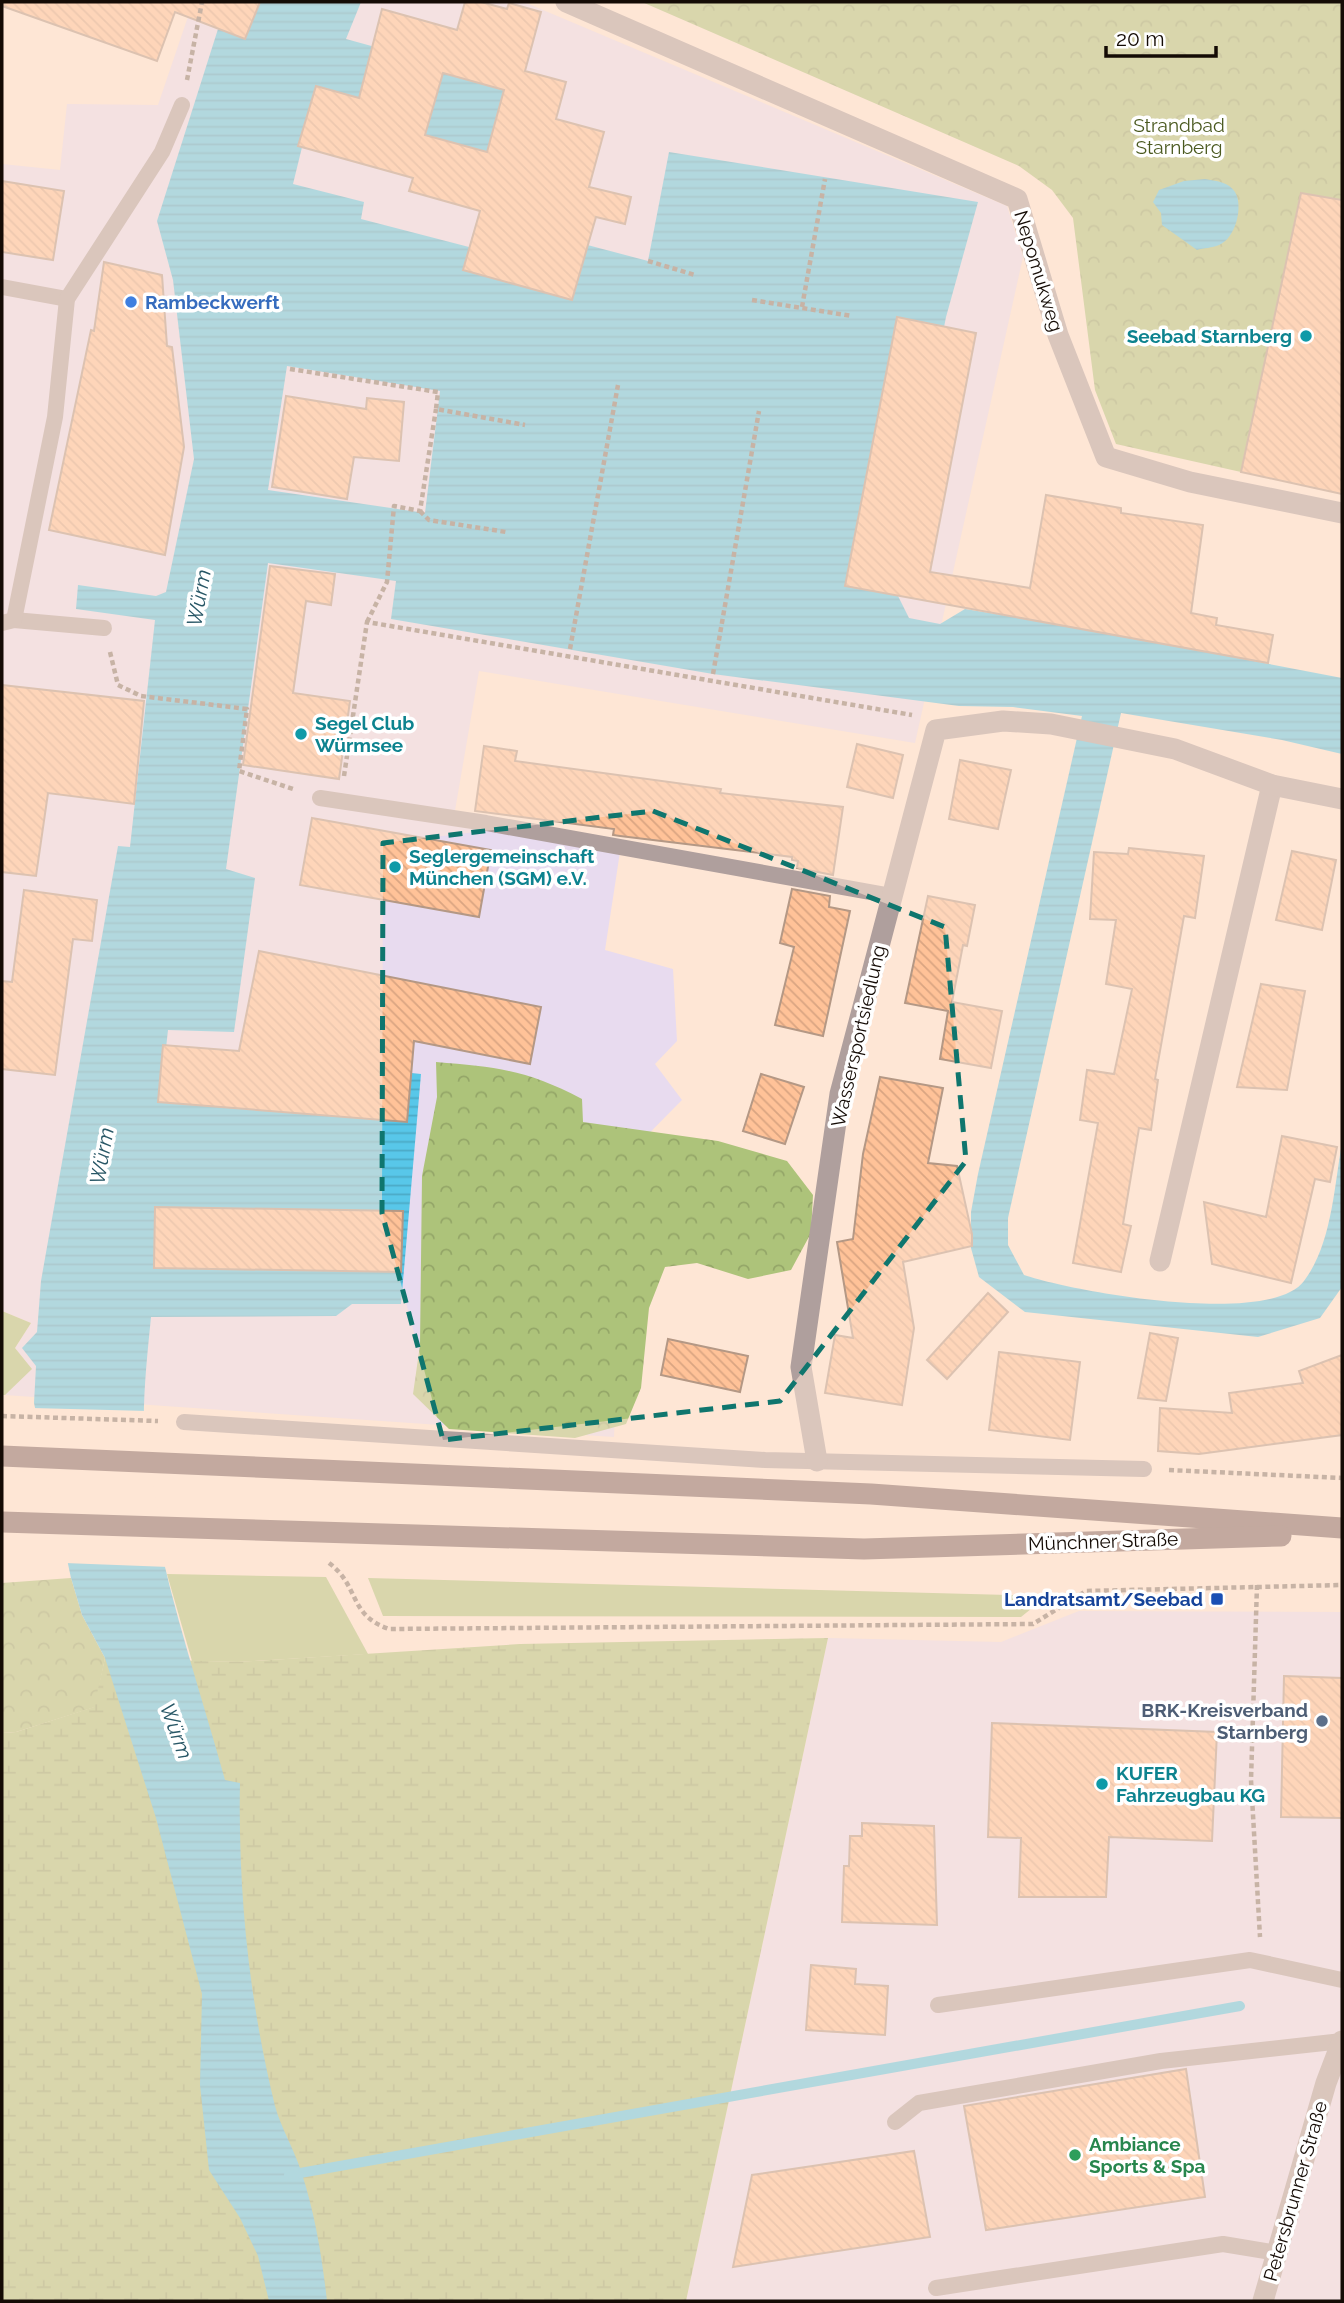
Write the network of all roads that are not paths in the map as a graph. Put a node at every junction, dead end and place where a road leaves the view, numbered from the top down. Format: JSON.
{"nodes":[{"id":1,"x":566,"y":2,"type":"edge"},
{"id":2,"x":182,"y":105,"type":"road end"},
{"id":3,"x":2,"y":287,"type":"edge"},
{"id":4,"x":67,"y":299,"type":"junction"},
{"id":5,"x":1342,"y":513,"type":"edge"},
{"id":6,"x":8,"y":621,"type":"edge"},
{"id":7,"x":104,"y":628,"type":"dead end"},
{"id":8,"x":1272,"y":785,"type":"junction"},
{"id":9,"x":320,"y":798,"type":"road end"},
{"id":10,"x":1342,"y":799,"type":"edge"},
{"id":11,"x":892,"y":896,"type":"junction"},
{"id":12,"x":1160,"y":1261,"type":"dead end"},
{"id":13,"x":184,"y":1422,"type":"road end"},
{"id":14,"x":2,"y":1456,"type":"edge"},
{"id":15,"x":817,"y":1461,"type":"junction"},
{"id":16,"x":1144,"y":1469,"type":"road end"},
{"id":17,"x":9,"y":1522,"type":"edge"},
{"id":18,"x":1342,"y":1528,"type":"edge"},
{"id":19,"x":1342,"y":1534,"type":"edge"},
{"id":20,"x":1342,"y":1980,"type":"edge"},
{"id":21,"x":938,"y":2006,"type":"dead end"},
{"id":22,"x":1342,"y":2041,"type":"edge"},
{"id":23,"x":895,"y":2122,"type":"dead end"},
{"id":24,"x":1277,"y":2253,"type":"junction"},
{"id":25,"x":936,"y":2288,"type":"dead end"},
{"id":26,"x":1263,"y":2301,"type":"edge"}],
"edges":[{"from":1,"to":5,"type":"street","name":"Nepomukweg"},
{"from":2,"to":4,"type":"lane"},
{"from":3,"to":4,"type":"lane"},
{"from":4,"to":6,"type":"lane"},
{"from":6,"to":7,"type":"lane"},
{"from":8,"to":10,"type":"street"},
{"from":8,"to":11,"type":"street","name":"Wassersportsiedlung"},
{"from":8,"to":12,"type":"street"},
{"from":9,"to":11,"type":"lane"},
{"from":11,"to":15,"type":"street","name":"Wassersportsiedlung"},
{"from":13,"to":15,"type":"lane"},
{"from":14,"to":18,"type":"main road","name":"Münchner Straße"},
{"from":15,"to":16,"type":"lane"},
{"from":17,"to":19,"type":"main road","name":"Münchner Straße"},
{"from":20,"to":21,"type":"lane"},
{"from":22,"to":23,"type":"lane"},
{"from":22,"to":24,"type":"street","name":"Petersbrunner Straße"},
{"from":24,"to":25,"type":"lane"},
{"from":24,"to":26,"type":"street","name":"Petersbrunner Straße"}]}
